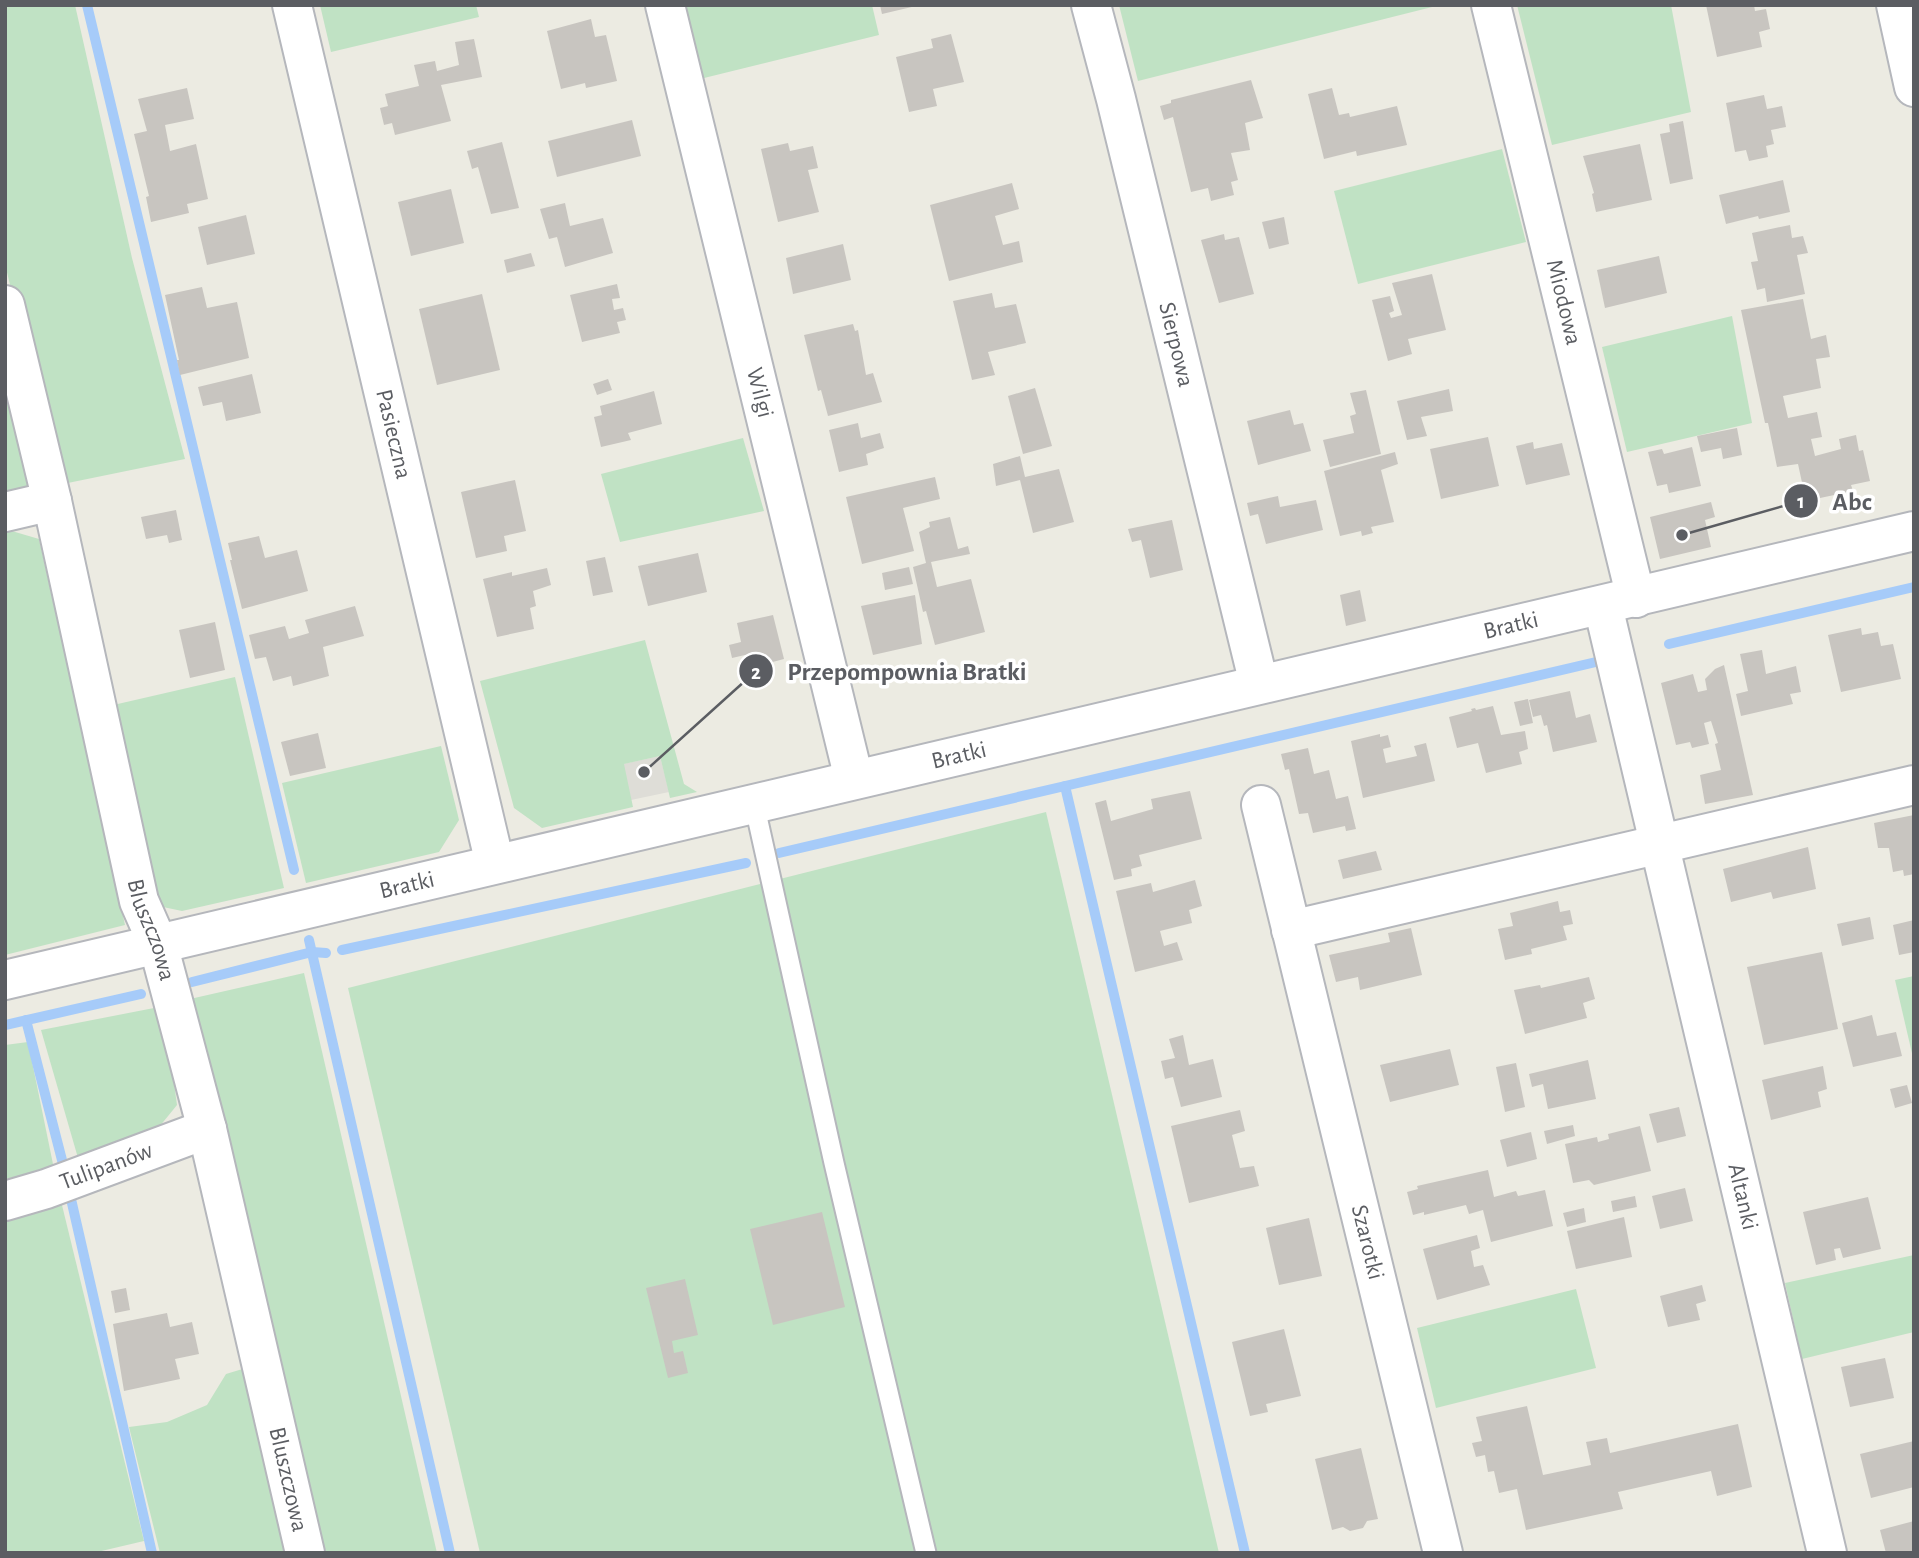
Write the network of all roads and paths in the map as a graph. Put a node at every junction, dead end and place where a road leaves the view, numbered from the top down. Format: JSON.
{"nodes":[{"id":1,"x":292,"y":5,"type":"edge"},
{"id":2,"x":665,"y":5,"type":"edge"},
{"id":3,"x":1091,"y":5,"type":"edge"},
{"id":4,"x":1491,"y":5,"type":"edge"},
{"id":5,"x":1896,"y":5,"type":"edge"},
{"id":6,"x":1914,"y":87,"type":"edge"},
{"id":7,"x":5,"y":305,"type":"edge"},
{"id":8,"x":52,"y":501,"type":"junction"},
{"id":9,"x":5,"y":512,"type":"edge"},
{"id":10,"x":1914,"y":531,"type":"edge"},
{"id":11,"x":1619,"y":602,"type":"junction"},
{"id":12,"x":1259,"y":684,"type":"junction"},
{"id":13,"x":854,"y":779,"type":"junction"},
{"id":14,"x":1914,"y":785,"type":"edge"},
{"id":15,"x":754,"y":803,"type":"junction"},
{"id":16,"x":1261,"y":805,"type":"dead end"},
{"id":17,"x":1659,"y":842,"type":"junction"},
{"id":18,"x":495,"y":864,"type":"junction"},
{"id":19,"x":1291,"y":930,"type":"junction"},
{"id":20,"x":158,"y":944,"type":"junction"},
{"id":21,"x":5,"y":980,"type":"edge"},
{"id":22,"x":207,"y":1129,"type":"junction"},
{"id":23,"x":5,"y":1201,"type":"edge"},
{"id":24,"x":305,"y":1553,"type":"edge"},
{"id":25,"x":926,"y":1553,"type":"edge"},
{"id":26,"x":1443,"y":1553,"type":"edge"},
{"id":27,"x":1827,"y":1553,"type":"edge"}],
"edges":[{"from":1,"to":18,"type":"street","name":"Pasieczna"},
{"from":2,"to":13,"type":"street","name":"Wilgi"},
{"from":3,"to":12,"type":"street","name":"Sierpowa"},
{"from":4,"to":11,"type":"street","name":"Miodowa"},
{"from":5,"to":6,"type":"street"},
{"from":7,"to":8,"type":"street","name":"Bluszczowa"},
{"from":8,"to":9,"type":"street"},
{"from":8,"to":20,"type":"street","name":"Bluszczowa"},
{"from":10,"to":11,"type":"street","name":"Bratki"},
{"from":11,"to":12,"type":"street","name":"Bratki"},
{"from":11,"to":17,"type":"street","name":"Altanki"},
{"from":12,"to":13,"type":"street","name":"Bratki"},
{"from":13,"to":15,"type":"street","name":"Bratki"},
{"from":14,"to":17,"type":"street"},
{"from":15,"to":18,"type":"street","name":"Bratki"},
{"from":15,"to":25,"type":"lane"},
{"from":16,"to":19,"type":"street","name":"Szarotki"},
{"from":17,"to":19,"type":"street"},
{"from":17,"to":27,"type":"street","name":"Altanki"},
{"from":18,"to":20,"type":"street","name":"Bratki"},
{"from":19,"to":26,"type":"street","name":"Szarotki"},
{"from":20,"to":21,"type":"street","name":"Bratki"},
{"from":20,"to":22,"type":"street","name":"Bluszczowa"},
{"from":22,"to":23,"type":"street","name":"Tulipanów"},
{"from":22,"to":24,"type":"street","name":"Bluszczowa"}]}
